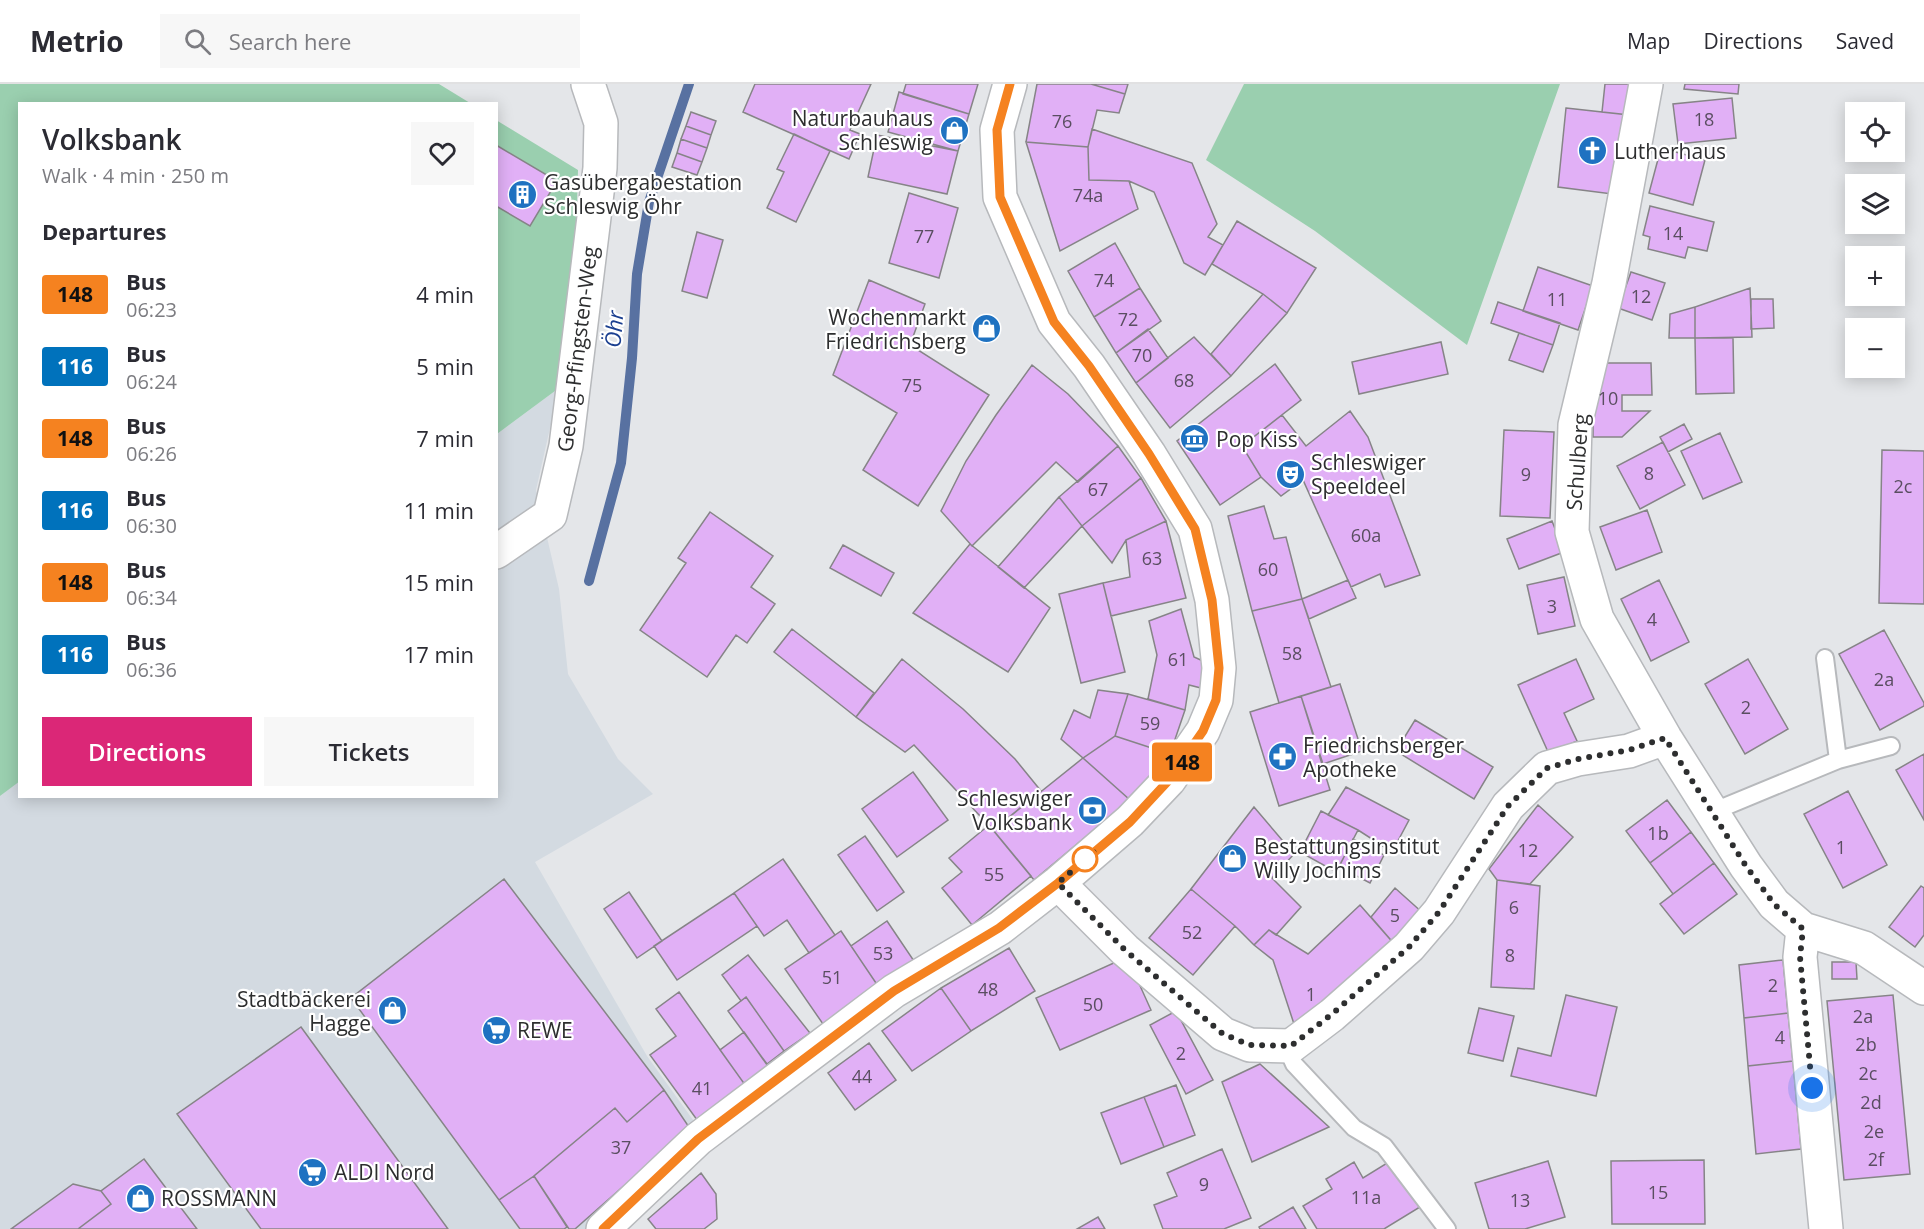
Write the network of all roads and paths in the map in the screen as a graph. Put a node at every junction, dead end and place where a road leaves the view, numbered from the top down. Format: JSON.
{"nodes":[{"id":1,"x":588,"y":84,"type":"edge"},
{"id":2,"x":1010,"y":84,"type":"edge"},
{"id":3,"x":1646,"y":84,"type":"edge"},
{"id":4,"x":498,"y":551,"type":"edge"},
{"id":5,"x":1825,"y":658,"type":"dead end"},
{"id":6,"x":1665,"y":738,"type":"junction"},
{"id":7,"x":1891,"y":746,"type":"dead end"},
{"id":8,"x":1838,"y":760,"type":"junction"},
{"id":9,"x":1712,"y":812,"type":"junction"},
{"id":10,"x":1058,"y":883,"type":"junction"},
{"id":11,"x":1803,"y":929,"type":"junction"},
{"id":12,"x":1924,"y":988,"type":"edge"},
{"id":13,"x":1286,"y":1046,"type":"junction"},
{"id":14,"x":603,"y":1229,"type":"edge"},
{"id":15,"x":1447,"y":1229,"type":"edge"},
{"id":16,"x":1826,"y":1229,"type":"edge"}],
"edges":[{"from":1,"to":4,"type":"street","name":"Georg-Pfingsten-Weg"},
{"from":2,"to":10,"type":"street"},
{"from":3,"to":6,"type":"street","name":"Schulberg"},
{"from":5,"to":8,"type":"lane"},
{"from":6,"to":9,"type":"street","name":"Schulberg"},
{"from":6,"to":13,"type":"street"},
{"from":7,"to":8,"type":"lane"},
{"from":8,"to":9,"type":"lane"},
{"from":9,"to":11,"type":"street","name":"Schulberg"},
{"from":10,"to":13,"type":"street"},
{"from":10,"to":14,"type":"street"},
{"from":11,"to":12,"type":"street"},
{"from":11,"to":16,"type":"street"},
{"from":13,"to":15,"type":"lane"}]}
